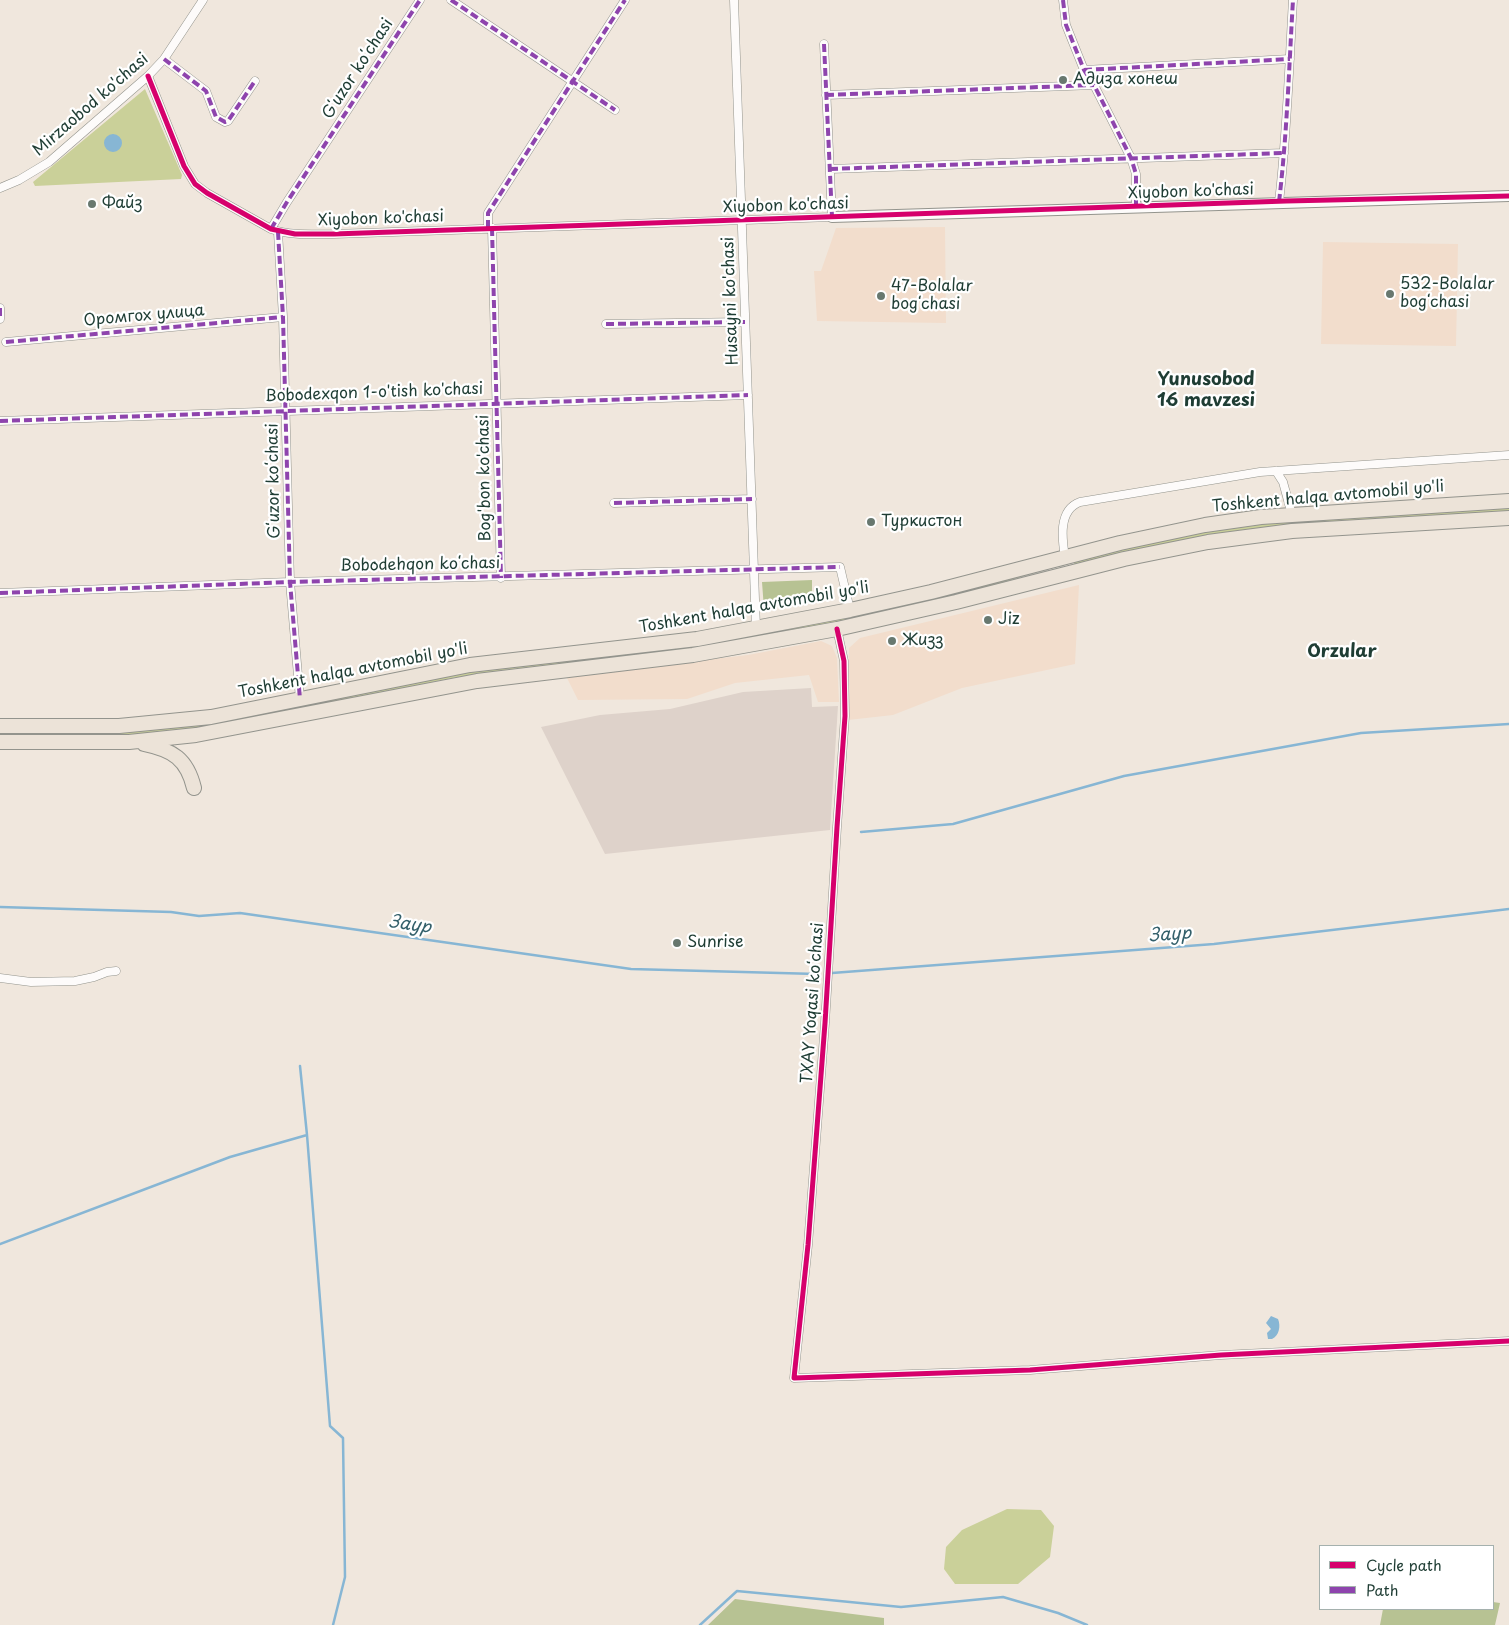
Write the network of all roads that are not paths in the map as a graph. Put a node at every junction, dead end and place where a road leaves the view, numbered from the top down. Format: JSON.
{"nodes":[{"id":1,"x":203,"y":0,"type":"edge"},
{"id":2,"x":420,"y":0,"type":"edge"},
{"id":3,"x":451,"y":0,"type":"edge"},
{"id":4,"x":625,"y":0,"type":"edge"},
{"id":5,"x":734,"y":0,"type":"edge"},
{"id":6,"x":1062,"y":0,"type":"edge"},
{"id":7,"x":1293,"y":0,"type":"edge"},
{"id":8,"x":824,"y":44,"type":"dead end"},
{"id":9,"x":164,"y":59,"type":"junction"},
{"id":10,"x":1290,"y":59,"type":"junction"},
{"id":11,"x":1084,"y":70,"type":"junction"},
{"id":12,"x":148,"y":76,"type":"junction"},
{"id":13,"x":255,"y":81,"type":"dead end"},
{"id":14,"x":572,"y":81,"type":"junction"},
{"id":15,"x":1094,"y":85,"type":"junction"},
{"id":16,"x":826,"y":94,"type":"junction"},
{"id":17,"x":615,"y":110,"type":"dead end"},
{"id":18,"x":1284,"y":153,"type":"junction"},
{"id":19,"x":1131,"y":158,"type":"junction"},
{"id":20,"x":830,"y":169,"type":"junction"},
{"id":21,"x":0,"y":188,"type":"edge"},
{"id":22,"x":1509,"y":196,"type":"edge"},
{"id":23,"x":1279,"y":202,"type":"junction"},
{"id":24,"x":1136,"y":207,"type":"junction"},
{"id":25,"x":832,"y":217,"type":"junction"},
{"id":26,"x":741,"y":220,"type":"junction"},
{"id":27,"x":490,"y":228,"type":"junction"},
{"id":28,"x":275,"y":231,"type":"junction"},
{"id":29,"x":0,"y":308,"type":"edge"},
{"id":30,"x":283,"y":317,"type":"junction"},
{"id":31,"x":0,"y":319,"type":"edge"},
{"id":32,"x":745,"y":322,"type":"junction"},
{"id":33,"x":606,"y":324,"type":"dead end"},
{"id":34,"x":6,"y":342,"type":"dead end"},
{"id":35,"x":748,"y":395,"type":"junction"},
{"id":36,"x":497,"y":402,"type":"junction"},
{"id":37,"x":286,"y":410,"type":"junction"},
{"id":38,"x":0,"y":421,"type":"edge"},
{"id":39,"x":1509,"y":455,"type":"edge"},
{"id":40,"x":1276,"y":471,"type":"junction"},
{"id":41,"x":752,"y":499,"type":"junction"},
{"id":42,"x":1509,"y":501,"type":"edge"},
{"id":43,"x":614,"y":502,"type":"dead end"},
{"id":44,"x":1292,"y":515,"type":"junction"},
{"id":45,"x":1509,"y":518,"type":"edge"},
{"id":46,"x":1065,"y":557,"type":"junction"},
{"id":47,"x":754,"y":571,"type":"junction"},
{"id":48,"x":1068,"y":572,"type":"junction"},
{"id":49,"x":501,"y":578,"type":"junction"},
{"id":50,"x":290,"y":582,"type":"junction"},
{"id":51,"x":0,"y":593,"type":"edge"},
{"id":52,"x":850,"y":610,"type":"junction"},
{"id":53,"x":756,"y":628,"type":"junction"},
{"id":54,"x":837,"y":630,"type":"junction"},
{"id":55,"x":604,"y":650,"type":"junction"},
{"id":56,"x":606,"y":666,"type":"junction"},
{"id":57,"x":300,"y":700,"type":"junction"},
{"id":58,"x":0,"y":726,"type":"edge"},
{"id":59,"x":0,"y":742,"type":"edge"},
{"id":60,"x":128,"y":742,"type":"junction"},
{"id":61,"x":194,"y":788,"type":"dead end"},
{"id":62,"x":116,"y":972,"type":"dead end"},
{"id":63,"x":0,"y":978,"type":"edge"},
{"id":64,"x":1509,"y":1341,"type":"edge"}],
"edges":[{"from":1,"to":9,"type":"street","name":"Mirzaobod ko'chasi"},
{"from":2,"to":28,"type":"street","name":"Gʻuzor koʻchasi"},
{"from":3,"to":14,"type":"street"},
{"from":4,"to":14,"type":"street","name":"Bog'bon ko'chasi"},
{"from":5,"to":26,"type":"street","name":"Husayni ko'chasi"},
{"from":6,"to":11,"type":"street"},
{"from":7,"to":10,"type":"street"},
{"from":8,"to":16,"type":"street"},
{"from":9,"to":12,"type":"street","name":"Mirzaobod ko'chasi"},
{"from":9,"to":13,"type":"street"},
{"from":10,"to":11,"type":"street"},
{"from":10,"to":18,"type":"street"},
{"from":11,"to":15,"type":"street"},
{"from":12,"to":21,"type":"street","name":"Mirzaobod ko'chasi"},
{"from":12,"to":28,"type":"street","name":"Xiyobon ko'chasi"},
{"from":14,"to":17,"type":"street"},
{"from":14,"to":27,"type":"street","name":"Bog'bon ko'chasi"},
{"from":15,"to":16,"type":"street"},
{"from":15,"to":19,"type":"street"},
{"from":16,"to":20,"type":"street"},
{"from":18,"to":19,"type":"street"},
{"from":18,"to":23,"type":"street"},
{"from":19,"to":20,"type":"street"},
{"from":19,"to":24,"type":"street"},
{"from":20,"to":25,"type":"street"},
{"from":22,"to":23,"type":"street","name":"Xiyobon ko'chasi"},
{"from":23,"to":24,"type":"street","name":"Xiyobon ko'chasi"},
{"from":24,"to":25,"type":"street","name":"Xiyobon ko'chasi"},
{"from":25,"to":26,"type":"street","name":"Xiyobon ko'chasi"},
{"from":26,"to":27,"type":"street","name":"Xiyobon ko'chasi"},
{"from":26,"to":32,"type":"street","name":"Husayni ko'chasi"},
{"from":27,"to":28,"type":"street","name":"Xiyobon ko'chasi"},
{"from":27,"to":36,"type":"street","name":"Bog'bon ko'chasi"},
{"from":28,"to":30,"type":"street","name":"Gʻuzor koʻchasi"},
{"from":29,"to":31,"type":"street"},
{"from":30,"to":34,"type":"street","name":"Оромгох улица"},
{"from":30,"to":37,"type":"street","name":"Gʻuzor koʻchasi"},
{"from":32,"to":33,"type":"street"},
{"from":32,"to":35,"type":"street","name":"Husayni ko'chasi"},
{"from":35,"to":36,"type":"street","name":"Bobodexqon 1-o'tish ko'chasi"},
{"from":35,"to":41,"type":"street","name":"Husayni ko'chasi"},
{"from":36,"to":37,"type":"street","name":"Bobodexqon 1-o'tish ko'chasi"},
{"from":36,"to":49,"type":"street","name":"Bog'bon ko'chasi"},
{"from":37,"to":38,"type":"street","name":"Bobodexqon 1-o'tish ko'chasi"},
{"from":37,"to":50,"type":"street","name":"Gʻuzor koʻchasi"},
{"from":39,"to":40,"type":"street"},
{"from":40,"to":44,"type":"street"},
{"from":40,"to":46,"type":"street"},
{"from":41,"to":43,"type":"street"},
{"from":41,"to":47,"type":"street","name":"Husayni ko'chasi"},
{"from":42,"to":44,"type":"highway","name":"Toshkent halqa avtomobil yo'li"},
{"from":44,"to":46,"type":"highway","name":"Toshkent halqa avtomobil yo'li"},
{"from":45,"to":48,"type":"highway","name":"Toshkent halqa avtomobil yo'li"},
{"from":46,"to":48,"type":"highway"},
{"from":46,"to":52,"type":"highway","name":"Toshkent halqa avtomobil yo'li"},
{"from":47,"to":49,"type":"street","name":"Bobodehqon koʻchasi"},
{"from":47,"to":52,"type":"street","name":"Bobodehqon koʻchasi"},
{"from":47,"to":53,"type":"street","name":"Husayni ko'chasi"},
{"from":48,"to":54,"type":"highway","name":"Toshkent halqa avtomobil yo'li"},
{"from":49,"to":50,"type":"street","name":"Bobodehqon koʻchasi"},
{"from":50,"to":51,"type":"street","name":"Bobodehqon koʻchasi"},
{"from":50,"to":57,"type":"street","name":"Gʻuzor koʻchasi"},
{"from":52,"to":53,"type":"highway","name":"Toshkent halqa avtomobil yo'li"},
{"from":53,"to":55,"type":"highway","name":"Toshkent halqa avtomobil yo'li"},
{"from":54,"to":56,"type":"highway","name":"Toshkent halqa avtomobil yo'li"},
{"from":54,"to":64,"type":"street","name":"TXAY Yoqasi koʻchasi"},
{"from":55,"to":56,"type":"highway"},
{"from":55,"to":57,"type":"highway","name":"Toshkent halqa avtomobil yo'li"},
{"from":56,"to":60,"type":"highway","name":"Toshkent halqa avtomobil yo'li"},
{"from":57,"to":58,"type":"highway","name":"Toshkent halqa avtomobil yo'li"},
{"from":59,"to":60,"type":"highway","name":"Toshkent halqa avtomobil yo'li"},
{"from":60,"to":61,"type":"highway"},
{"from":62,"to":63,"type":"street"}]}
